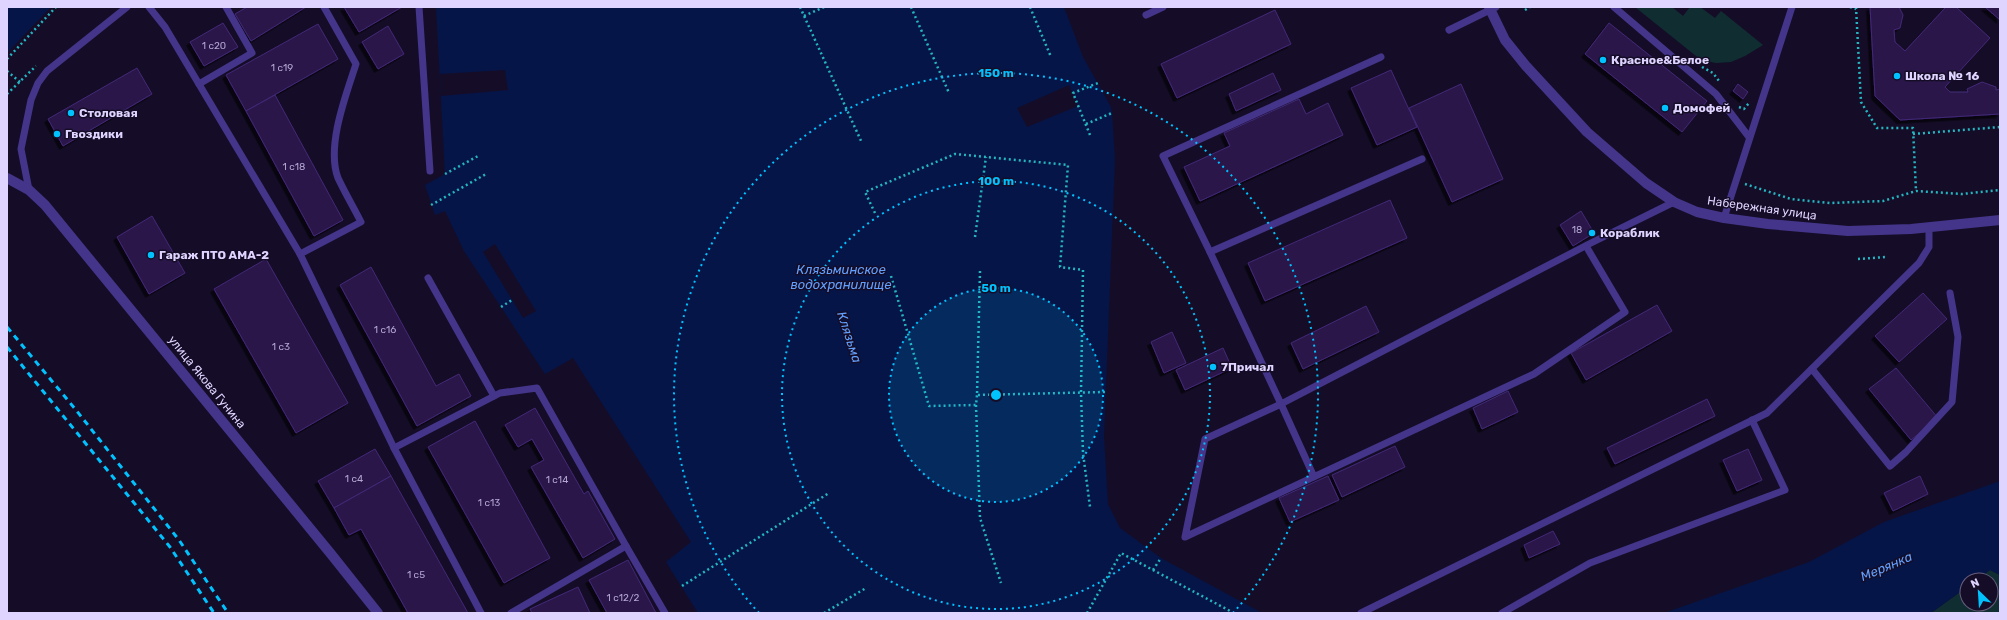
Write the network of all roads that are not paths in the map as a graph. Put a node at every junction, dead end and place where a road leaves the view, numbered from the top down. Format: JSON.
{"nodes":[{"id":1,"x":127,"y":7,"type":"edge"},
{"id":2,"x":149,"y":7,"type":"edge"},
{"id":3,"x":226,"y":7,"type":"edge"},
{"id":4,"x":324,"y":7,"type":"edge"},
{"id":5,"x":419,"y":7,"type":"edge"},
{"id":6,"x":1163,"y":7,"type":"edge"},
{"id":7,"x":1614,"y":7,"type":"edge"},
{"id":8,"x":1792,"y":7,"type":"edge"},
{"id":9,"x":1491,"y":8,"type":"edge"},
{"id":10,"x":1146,"y":15,"type":"dead end"},
{"id":11,"x":1449,"y":30,"type":"dead end"},
{"id":12,"x":1382,"y":56,"type":"dead end"},
{"id":13,"x":199,"y":84,"type":"junction"},
{"id":14,"x":1749,"y":137,"type":"junction"},
{"id":15,"x":1422,"y":159,"type":"dead end"},
{"id":16,"x":430,"y":171,"type":"dead end"},
{"id":17,"x":7,"y":178,"type":"edge"},
{"id":18,"x":29,"y":190,"type":"junction"},
{"id":19,"x":1674,"y":202,"type":"junction"},
{"id":20,"x":1724,"y":218,"type":"junction"},
{"id":21,"x":2000,"y":220,"type":"edge"},
{"id":22,"x":1929,"y":228,"type":"junction"},
{"id":23,"x":1586,"y":246,"type":"junction"},
{"id":24,"x":1210,"y":252,"type":"junction"},
{"id":25,"x":300,"y":254,"type":"junction"},
{"id":26,"x":428,"y":278,"type":"dead end"},
{"id":27,"x":1950,"y":293,"type":"dead end"},
{"id":28,"x":1812,"y":369,"type":"junction"},
{"id":29,"x":494,"y":396,"type":"junction"},
{"id":30,"x":1281,"y":404,"type":"junction"},
{"id":31,"x":1752,"y":420,"type":"junction"},
{"id":32,"x":394,"y":448,"type":"junction"},
{"id":33,"x":1314,"y":477,"type":"junction"},
{"id":34,"x":626,"y":546,"type":"junction"},
{"id":35,"x":378,"y":613,"type":"edge"},
{"id":36,"x":481,"y":613,"type":"edge"},
{"id":37,"x":511,"y":613,"type":"edge"},
{"id":38,"x":665,"y":613,"type":"edge"},
{"id":39,"x":1361,"y":613,"type":"edge"},
{"id":40,"x":1502,"y":613,"type":"edge"}],
"edges":[{"from":1,"to":18,"type":"lane"},
{"from":2,"to":13,"type":"lane"},
{"from":3,"to":13,"type":"lane"},
{"from":4,"to":25,"type":"lane"},
{"from":5,"to":16,"type":"lane"},
{"from":6,"to":10,"type":"lane"},
{"from":7,"to":14,"type":"lane"},
{"from":8,"to":14,"type":"lane"},
{"from":9,"to":11,"type":"lane"},
{"from":9,"to":19,"type":"street","name":"Набережная улица"},
{"from":12,"to":24,"type":"lane"},
{"from":13,"to":25,"type":"lane"},
{"from":14,"to":20,"type":"lane"},
{"from":15,"to":24,"type":"lane"},
{"from":17,"to":18,"type":"street","name":"улица Якова Гунина"},
{"from":18,"to":35,"type":"street","name":"улица Якова Гунина"},
{"from":19,"to":20,"type":"street","name":"Набережная улица"},
{"from":19,"to":23,"type":"lane"},
{"from":20,"to":22,"type":"street","name":"Набережная улица"},
{"from":21,"to":22,"type":"street","name":"Набережная улица"},
{"from":22,"to":28,"type":"lane"},
{"from":23,"to":30,"type":"lane"},
{"from":23,"to":33,"type":"lane"},
{"from":24,"to":30,"type":"lane"},
{"from":25,"to":32,"type":"lane"},
{"from":26,"to":29,"type":"lane"},
{"from":27,"to":28,"type":"lane"},
{"from":28,"to":31,"type":"lane"},
{"from":29,"to":32,"type":"lane"},
{"from":29,"to":34,"type":"lane"},
{"from":30,"to":33,"type":"lane"},
{"from":30,"to":33,"type":"lane"},
{"from":31,"to":39,"type":"lane"},
{"from":31,"to":40,"type":"lane"},
{"from":32,"to":36,"type":"lane"},
{"from":34,"to":37,"type":"lane"},
{"from":34,"to":38,"type":"lane"}]}
